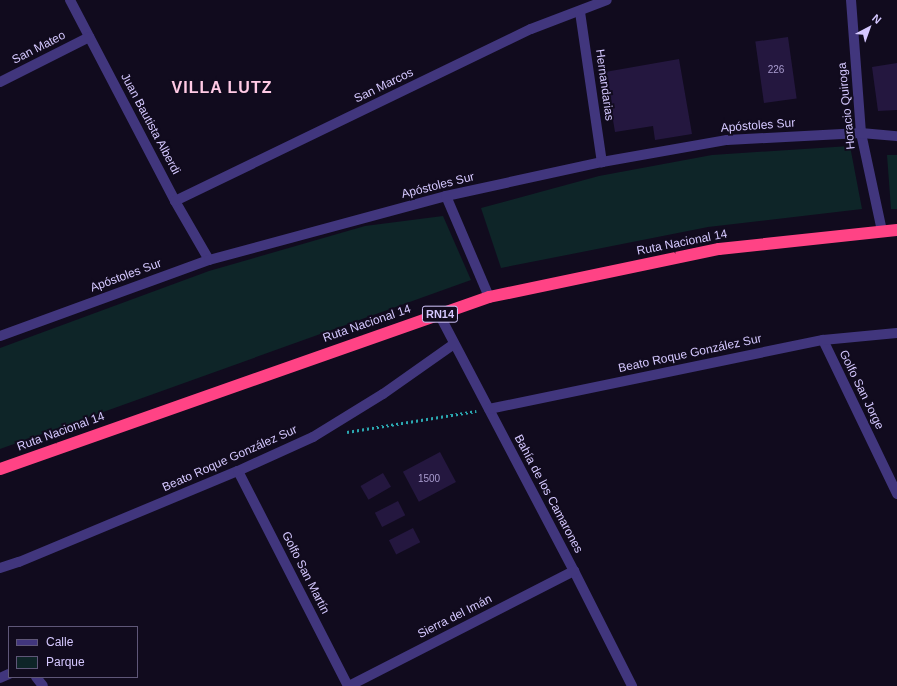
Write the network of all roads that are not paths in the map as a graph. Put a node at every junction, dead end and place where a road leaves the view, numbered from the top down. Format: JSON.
{"nodes":[{"id":1,"x":70,"y":0,"type":"edge"},
{"id":2,"x":607,"y":0,"type":"edge"},
{"id":3,"x":851,"y":0,"type":"edge"},
{"id":4,"x":580,"y":12,"type":"junction"},
{"id":5,"x":89,"y":37,"type":"junction"},
{"id":6,"x":0,"y":82,"type":"edge"},
{"id":7,"x":861,"y":133,"type":"junction"},
{"id":8,"x":897,"y":136,"type":"edge"},
{"id":9,"x":602,"y":162,"type":"junction"},
{"id":10,"x":446,"y":196,"type":"junction"},
{"id":11,"x":175,"y":201,"type":"junction"},
{"id":12,"x":897,"y":230,"type":"edge"},
{"id":13,"x":882,"y":231,"type":"junction"},
{"id":14,"x":209,"y":260,"type":"junction"},
{"id":15,"x":489,"y":296,"type":"junction"},
{"id":16,"x":439,"y":314,"type":"junction"},
{"id":17,"x":897,"y":333,"type":"edge"},
{"id":18,"x":0,"y":336,"type":"edge"},
{"id":19,"x":823,"y":340,"type":"junction"},
{"id":20,"x":454,"y":344,"type":"junction"},
{"id":21,"x":489,"y":409,"type":"junction"},
{"id":22,"x":0,"y":469,"type":"edge"},
{"id":23,"x":238,"y":471,"type":"junction"},
{"id":24,"x":897,"y":494,"type":"edge"},
{"id":25,"x":0,"y":568,"type":"edge"},
{"id":26,"x":574,"y":571,"type":"junction"},
{"id":27,"x":37,"y":678,"type":"edge"},
{"id":28,"x":43,"y":686,"type":"edge"},
{"id":29,"x":348,"y":686,"type":"edge"},
{"id":30,"x":632,"y":686,"type":"edge"}],
"edges":[{"from":1,"to":5,"type":"street","name":"Juan Bautista Alberdi"},
{"from":2,"to":4,"type":"street","name":"San Marcos"},
{"from":3,"to":7,"type":"street","name":"Horacio Quiroga"},
{"from":4,"to":9,"type":"street","name":"Hernandarias"},
{"from":4,"to":11,"type":"street","name":"San Marcos"},
{"from":5,"to":6,"type":"street","name":"San Mateo"},
{"from":5,"to":11,"type":"street","name":"Juan Bautista Alberdi"},
{"from":7,"to":8,"type":"street","name":"Apóstoles Sur"},
{"from":7,"to":9,"type":"street","name":"Apóstoles Sur"},
{"from":7,"to":13,"type":"street","name":"Horacio Quiroga"},
{"from":9,"to":10,"type":"street","name":"Apóstoles Sur"},
{"from":10,"to":14,"type":"street","name":"Apóstoles Sur"},
{"from":10,"to":15,"type":"street"},
{"from":11,"to":14,"type":"street","name":"Juan Bautista Alberdi"},
{"from":12,"to":13,"type":"highway","name":"Ruta Nacional 14","number":"RN14"},
{"from":13,"to":15,"type":"highway","name":"Ruta Nacional 14","number":"RN14"},
{"from":14,"to":18,"type":"street","name":"Apóstoles Sur"},
{"from":15,"to":16,"type":"highway","name":"Ruta Nacional 14","number":"RN14"},
{"from":16,"to":20,"type":"street","name":"Bahía de los Camarones"},
{"from":16,"to":22,"type":"highway","name":"Ruta Nacional 14","number":"RN14"},
{"from":17,"to":19,"type":"street","name":"Beato Roque González Sur"},
{"from":19,"to":21,"type":"street","name":"Beato Roque González Sur"},
{"from":19,"to":24,"type":"street","name":"Golfo San Jorge"},
{"from":20,"to":21,"type":"street","name":"Bahía de los Camarones"},
{"from":20,"to":23,"type":"street","name":"Beato Roque González Sur"},
{"from":21,"to":26,"type":"street","name":"Bahía de los Camarones"},
{"from":23,"to":25,"type":"street","name":"Beato Roque González Sur"},
{"from":23,"to":29,"type":"street","name":"Golfo San Martín"},
{"from":26,"to":29,"type":"street","name":"Sierra del Imán"},
{"from":26,"to":30,"type":"street","name":"Bahía de los Camarones"},
{"from":27,"to":28,"type":"street"}]}
